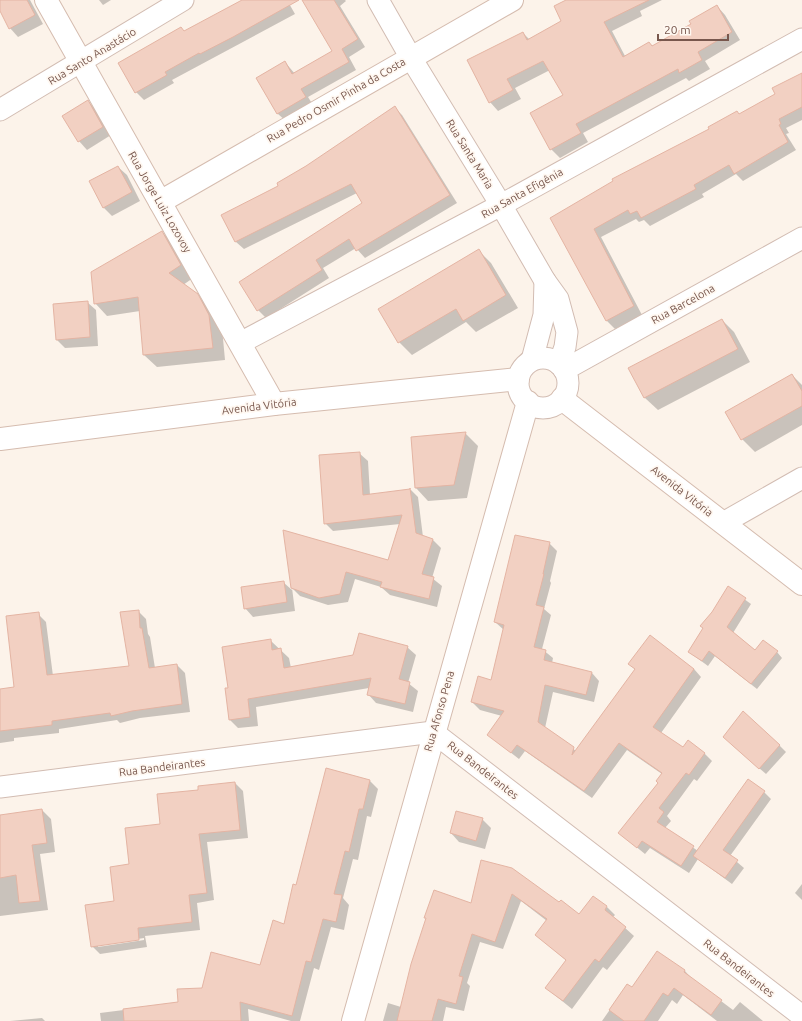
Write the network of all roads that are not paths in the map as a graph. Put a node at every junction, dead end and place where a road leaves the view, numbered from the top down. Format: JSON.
{"nodes":[{"id":1,"x":46,"y":0,"type":"edge"},
{"id":2,"x":183,"y":0,"type":"edge"},
{"id":3,"x":378,"y":0,"type":"edge"},
{"id":4,"x":512,"y":0,"type":"edge"},
{"id":5,"x":802,"y":39,"type":"edge"},
{"id":6,"x":410,"y":58,"type":"junction"},
{"id":7,"x":81,"y":62,"type":"junction"},
{"id":8,"x":0,"y":110,"type":"edge"},
{"id":9,"x":160,"y":202,"type":"junction"},
{"id":10,"x":501,"y":204,"type":"junction"},
{"id":11,"x":802,"y":238,"type":"edge"},
{"id":12,"x":545,"y":281,"type":"junction"},
{"id":13,"x":240,"y":343,"type":"junction"},
{"id":14,"x":532,"y":360,"type":"junction"},
{"id":15,"x":562,"y":367,"type":"junction"},
{"id":16,"x":518,"y":379,"type":"junction"},
{"id":17,"x":562,"y":399,"type":"junction"},
{"id":18,"x":528,"y":402,"type":"junction"},
{"id":19,"x":274,"y":404,"type":"junction"},
{"id":20,"x":0,"y":438,"type":"edge"},
{"id":21,"x":802,"y":478,"type":"edge"},
{"id":22,"x":723,"y":523,"type":"junction"},
{"id":23,"x":802,"y":584,"type":"edge"},
{"id":24,"x":433,"y":732,"type":"junction"},
{"id":25,"x":0,"y":787,"type":"edge"},
{"id":26,"x":802,"y":1016,"type":"edge"},
{"id":27,"x":352,"y":1021,"type":"edge"}],
"edges":[{"from":1,"to":7,"type":"street","name":"Rua Jorge Luiz Lozovoy"},
{"from":2,"to":7,"type":"street","name":"Rua Santo Anastácio"},
{"from":3,"to":6,"type":"street","name":"Rua Santa Maria"},
{"from":4,"to":6,"type":"street","name":"Rua Pedro Osmir Pinha da Costa"},
{"from":5,"to":10,"type":"street","name":"Rua Santa Efigênia"},
{"from":6,"to":9,"type":"street","name":"Rua Pedro Osmir Pinha da Costa"},
{"from":6,"to":10,"type":"street","name":"Rua Santa Maria"},
{"from":7,"to":8,"type":"street","name":"Rua Santo Anastácio"},
{"from":7,"to":9,"type":"street","name":"Rua Jorge Luiz Lozovoy"},
{"from":9,"to":13,"type":"street","name":"Rua Jorge Luiz Lozovoy"},
{"from":10,"to":12,"type":"street","name":"Rua Santa Maria"},
{"from":10,"to":13,"type":"street","name":"Rua Santa Efigênia"},
{"from":11,"to":15,"type":"street","name":"Rua Barcelona"},
{"from":12,"to":14,"type":"street"},
{"from":12,"to":15,"type":"street","name":"Rua Santa Maria"},
{"from":13,"to":19,"type":"street","name":"Rua Jorge Luiz Lozovoy"},
{"from":14,"to":15,"type":"street"},
{"from":14,"to":16,"type":"street"},
{"from":15,"to":17,"type":"street"},
{"from":16,"to":18,"type":"street"},
{"from":16,"to":19,"type":"street","name":"Avenida Vitória"},
{"from":17,"to":18,"type":"street"},
{"from":17,"to":22,"type":"street","name":"Avenida Vitória"},
{"from":18,"to":24,"type":"street","name":"Rua Afonso Pena"},
{"from":19,"to":20,"type":"street","name":"Avenida Vitória"},
{"from":21,"to":22,"type":"street"},
{"from":22,"to":23,"type":"street","name":"Avenida Vitória"},
{"from":24,"to":25,"type":"street","name":"Rua Bandeirantes"},
{"from":24,"to":26,"type":"street","name":"Rua Bandeirantes"},
{"from":24,"to":27,"type":"street","name":"Rua Afonso Pena"}]}
